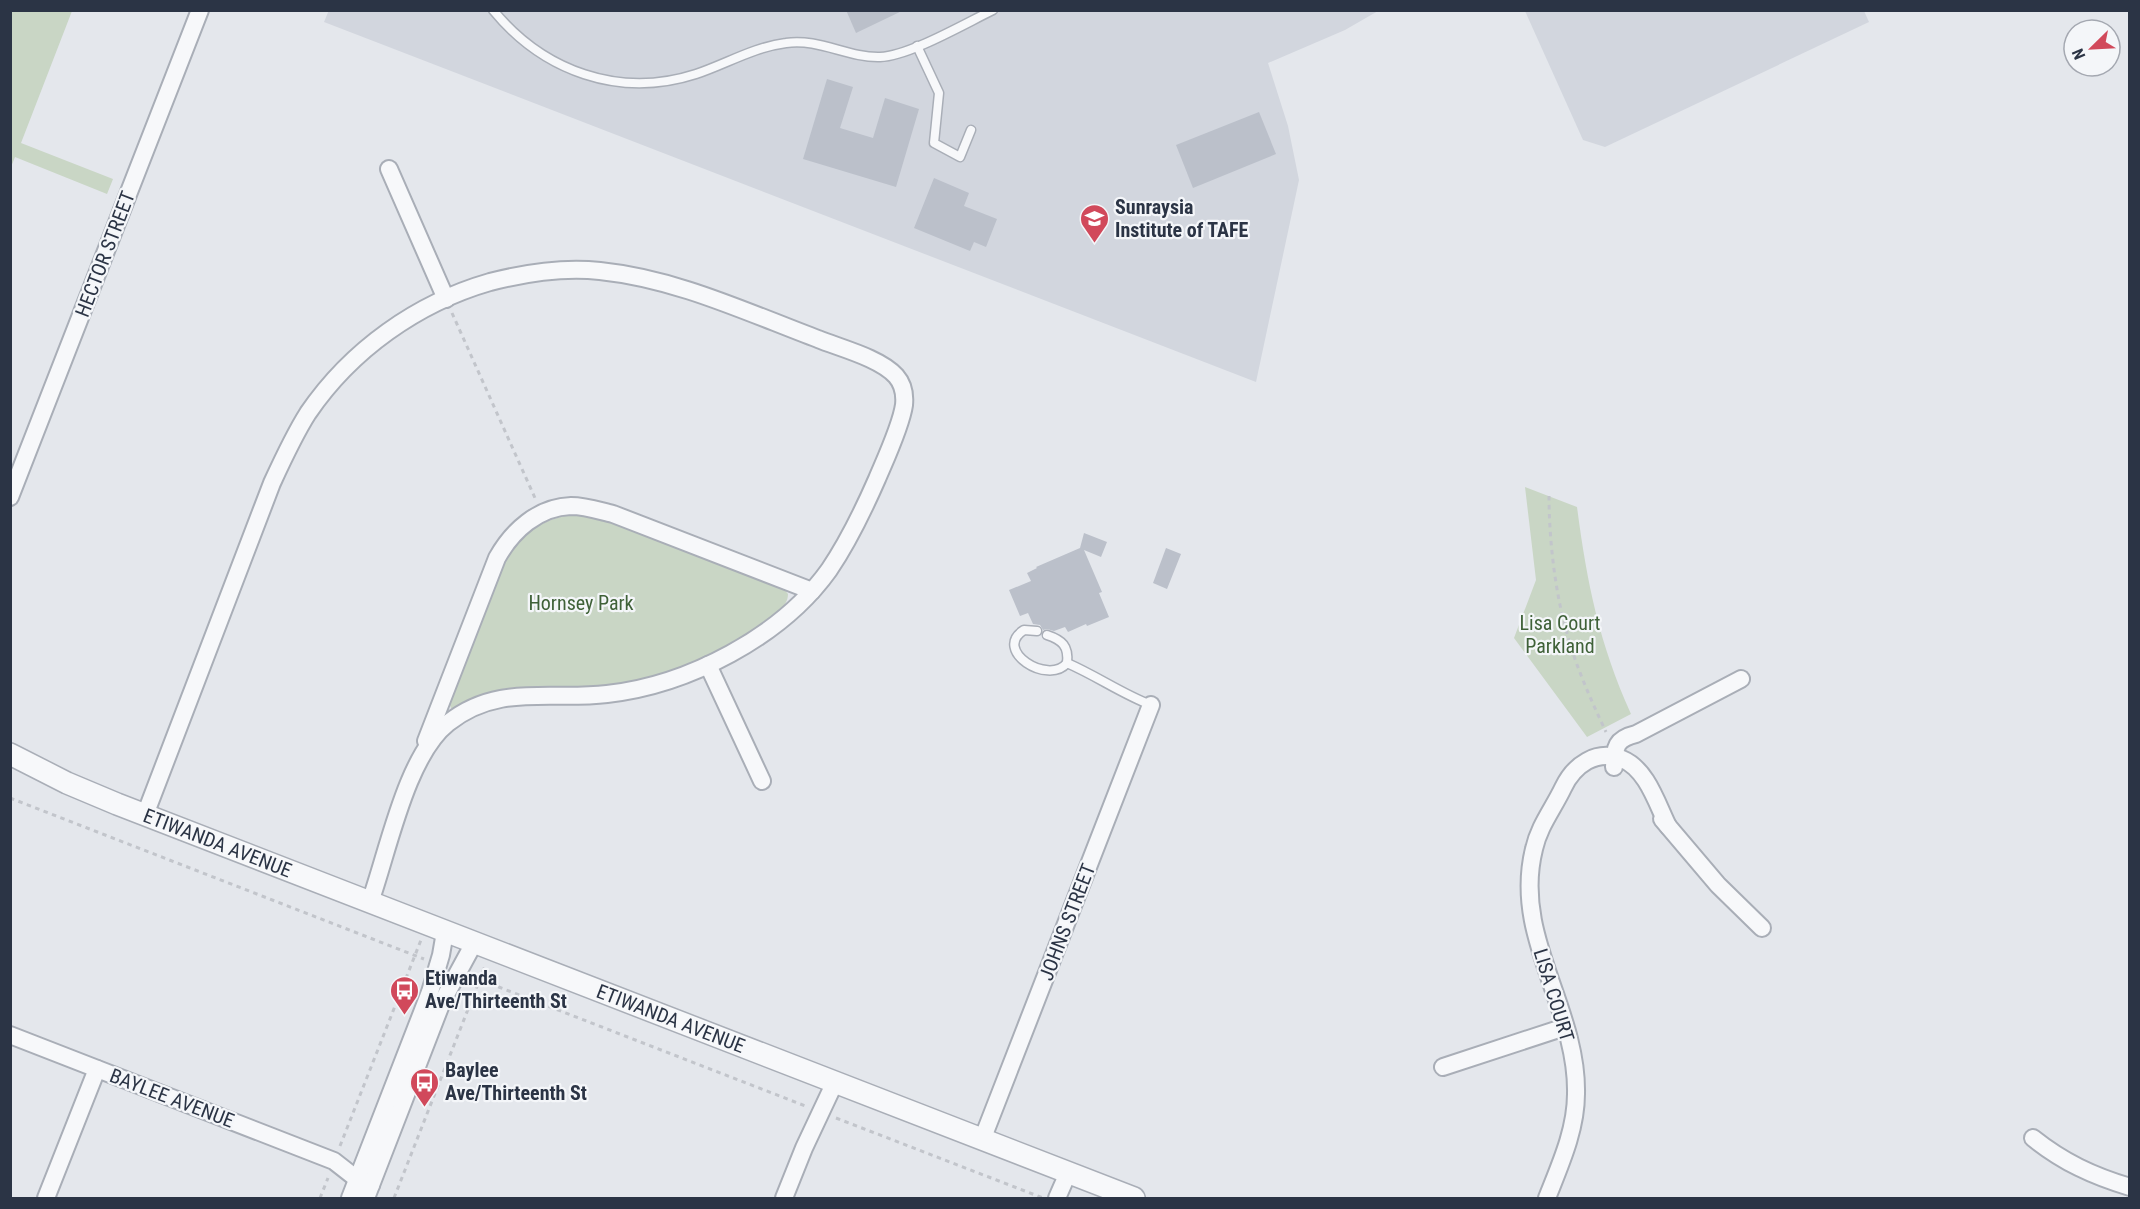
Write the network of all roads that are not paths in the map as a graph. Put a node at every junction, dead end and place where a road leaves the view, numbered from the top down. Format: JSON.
{"nodes":[{"id":1,"x":200,"y":10,"type":"edge"},
{"id":2,"x":492,"y":10,"type":"edge"},
{"id":3,"x":993,"y":10,"type":"edge"},
{"id":4,"x":917,"y":46,"type":"junction"},
{"id":5,"x":971,"y":130,"type":"dead end"},
{"id":6,"x":389,"y":170,"type":"dead end"},
{"id":7,"x":446,"y":299,"type":"junction"},
{"id":8,"x":12,"y":490,"type":"edge"},
{"id":9,"x":812,"y":591,"type":"junction"},
{"id":10,"x":1037,"y":631,"type":"dead end"},
{"id":11,"x":1047,"y":635,"type":"dead end"},
{"id":12,"x":1067,"y":663,"type":"junction"},
{"id":13,"x":708,"y":665,"type":"junction"},
{"id":14,"x":1741,"y":679,"type":"dead end"},
{"id":15,"x":1151,"y":705,"type":"joint"},
{"id":16,"x":10,"y":754,"type":"edge"},
{"id":17,"x":420,"y":756,"type":"junction"},
{"id":18,"x":1617,"y":762,"type":"junction"},
{"id":19,"x":762,"y":781,"type":"dead end"},
{"id":20,"x":145,"y":815,"type":"junction"},
{"id":21,"x":365,"y":900,"type":"junction"},
{"id":22,"x":436,"y":928,"type":"junction"},
{"id":23,"x":1762,"y":928,"type":"dead end"},
{"id":24,"x":483,"y":946,"type":"junction"},
{"id":25,"x":1565,"y":1027,"type":"junction"},
{"id":26,"x":10,"y":1035,"type":"edge"},
{"id":27,"x":1443,"y":1067,"type":"dead end"},
{"id":28,"x":97,"y":1069,"type":"junction"},
{"id":29,"x":830,"y":1080,"type":"junction"},
{"id":30,"x":2033,"y":1138,"type":"dead end"},
{"id":31,"x":982,"y":1140,"type":"junction"},
{"id":32,"x":334,"y":1161,"type":"junction"},
{"id":33,"x":371,"y":1166,"type":"junction"},
{"id":34,"x":1073,"y":1175,"type":"junction"},
{"id":35,"x":2130,"y":1187,"type":"edge"},
{"id":36,"x":365,"y":1188,"type":"edge"},
{"id":37,"x":46,"y":1198,"type":"edge"},
{"id":38,"x":350,"y":1198,"type":"edge"},
{"id":39,"x":784,"y":1198,"type":"edge"},
{"id":40,"x":1057,"y":1198,"type":"edge"},
{"id":41,"x":1068,"y":1198,"type":"edge"},
{"id":42,"x":1134,"y":1198,"type":"edge"},
{"id":43,"x":1547,"y":1198,"type":"edge"}],
"edges":[{"from":1,"to":8,"type":"street","name":"HECTOR STREET"},
{"from":2,"to":4,"type":"lane"},
{"from":3,"to":4,"type":"lane"},
{"from":4,"to":5,"type":"lane"},
{"from":6,"to":7,"type":"street"},
{"from":7,"to":9,"type":"street"},
{"from":7,"to":20,"type":"street"},
{"from":9,"to":13,"type":"street"},
{"from":9,"to":17,"type":"street"},
{"from":10,"to":12,"type":"lane"},
{"from":11,"to":12,"type":"lane"},
{"from":12,"to":15,"type":"lane"},
{"from":13,"to":17,"type":"street"},
{"from":13,"to":19,"type":"street"},
{"from":14,"to":18,"type":"street"},
{"from":15,"to":31,"type":"street","name":"JOHNS STREET"},
{"from":16,"to":20,"type":"street","name":"ETIWANDA AVENUE"},
{"from":17,"to":21,"type":"street"},
{"from":18,"to":23,"type":"street"},
{"from":18,"to":25,"type":"street","name":"LISA COURT"},
{"from":20,"to":21,"type":"street","name":"ETIWANDA AVENUE"},
{"from":21,"to":22,"type":"street","name":"ETIWANDA AVENUE"},
{"from":22,"to":24,"type":"street","name":"ETIWANDA AVENUE"},
{"from":22,"to":33,"type":"street"},
{"from":24,"to":29,"type":"street","name":"ETIWANDA AVENUE"},
{"from":24,"to":33,"type":"street"},
{"from":25,"to":27,"type":"street"},
{"from":25,"to":43,"type":"street","name":"LISA COURT"},
{"from":26,"to":28,"type":"street","name":"BAYLEE AVENUE"},
{"from":28,"to":32,"type":"street","name":"BAYLEE AVENUE"},
{"from":28,"to":37,"type":"street"},
{"from":29,"to":31,"type":"street","name":"ETIWANDA AVENUE"},
{"from":29,"to":39,"type":"street"},
{"from":30,"to":35,"type":"street"},
{"from":31,"to":34,"type":"street","name":"ETIWANDA AVENUE"},
{"from":32,"to":33,"type":"street","name":"BAYLEE AVENUE"},
{"from":32,"to":36,"type":"street","name":"BAYLEE AVENUE"},
{"from":33,"to":36,"type":"street"},
{"from":34,"to":40,"type":"street"},
{"from":34,"to":41,"type":"street"},
{"from":34,"to":42,"type":"street","name":"ETIWANDA AVENUE"},
{"from":36,"to":38,"type":"street"}]}
